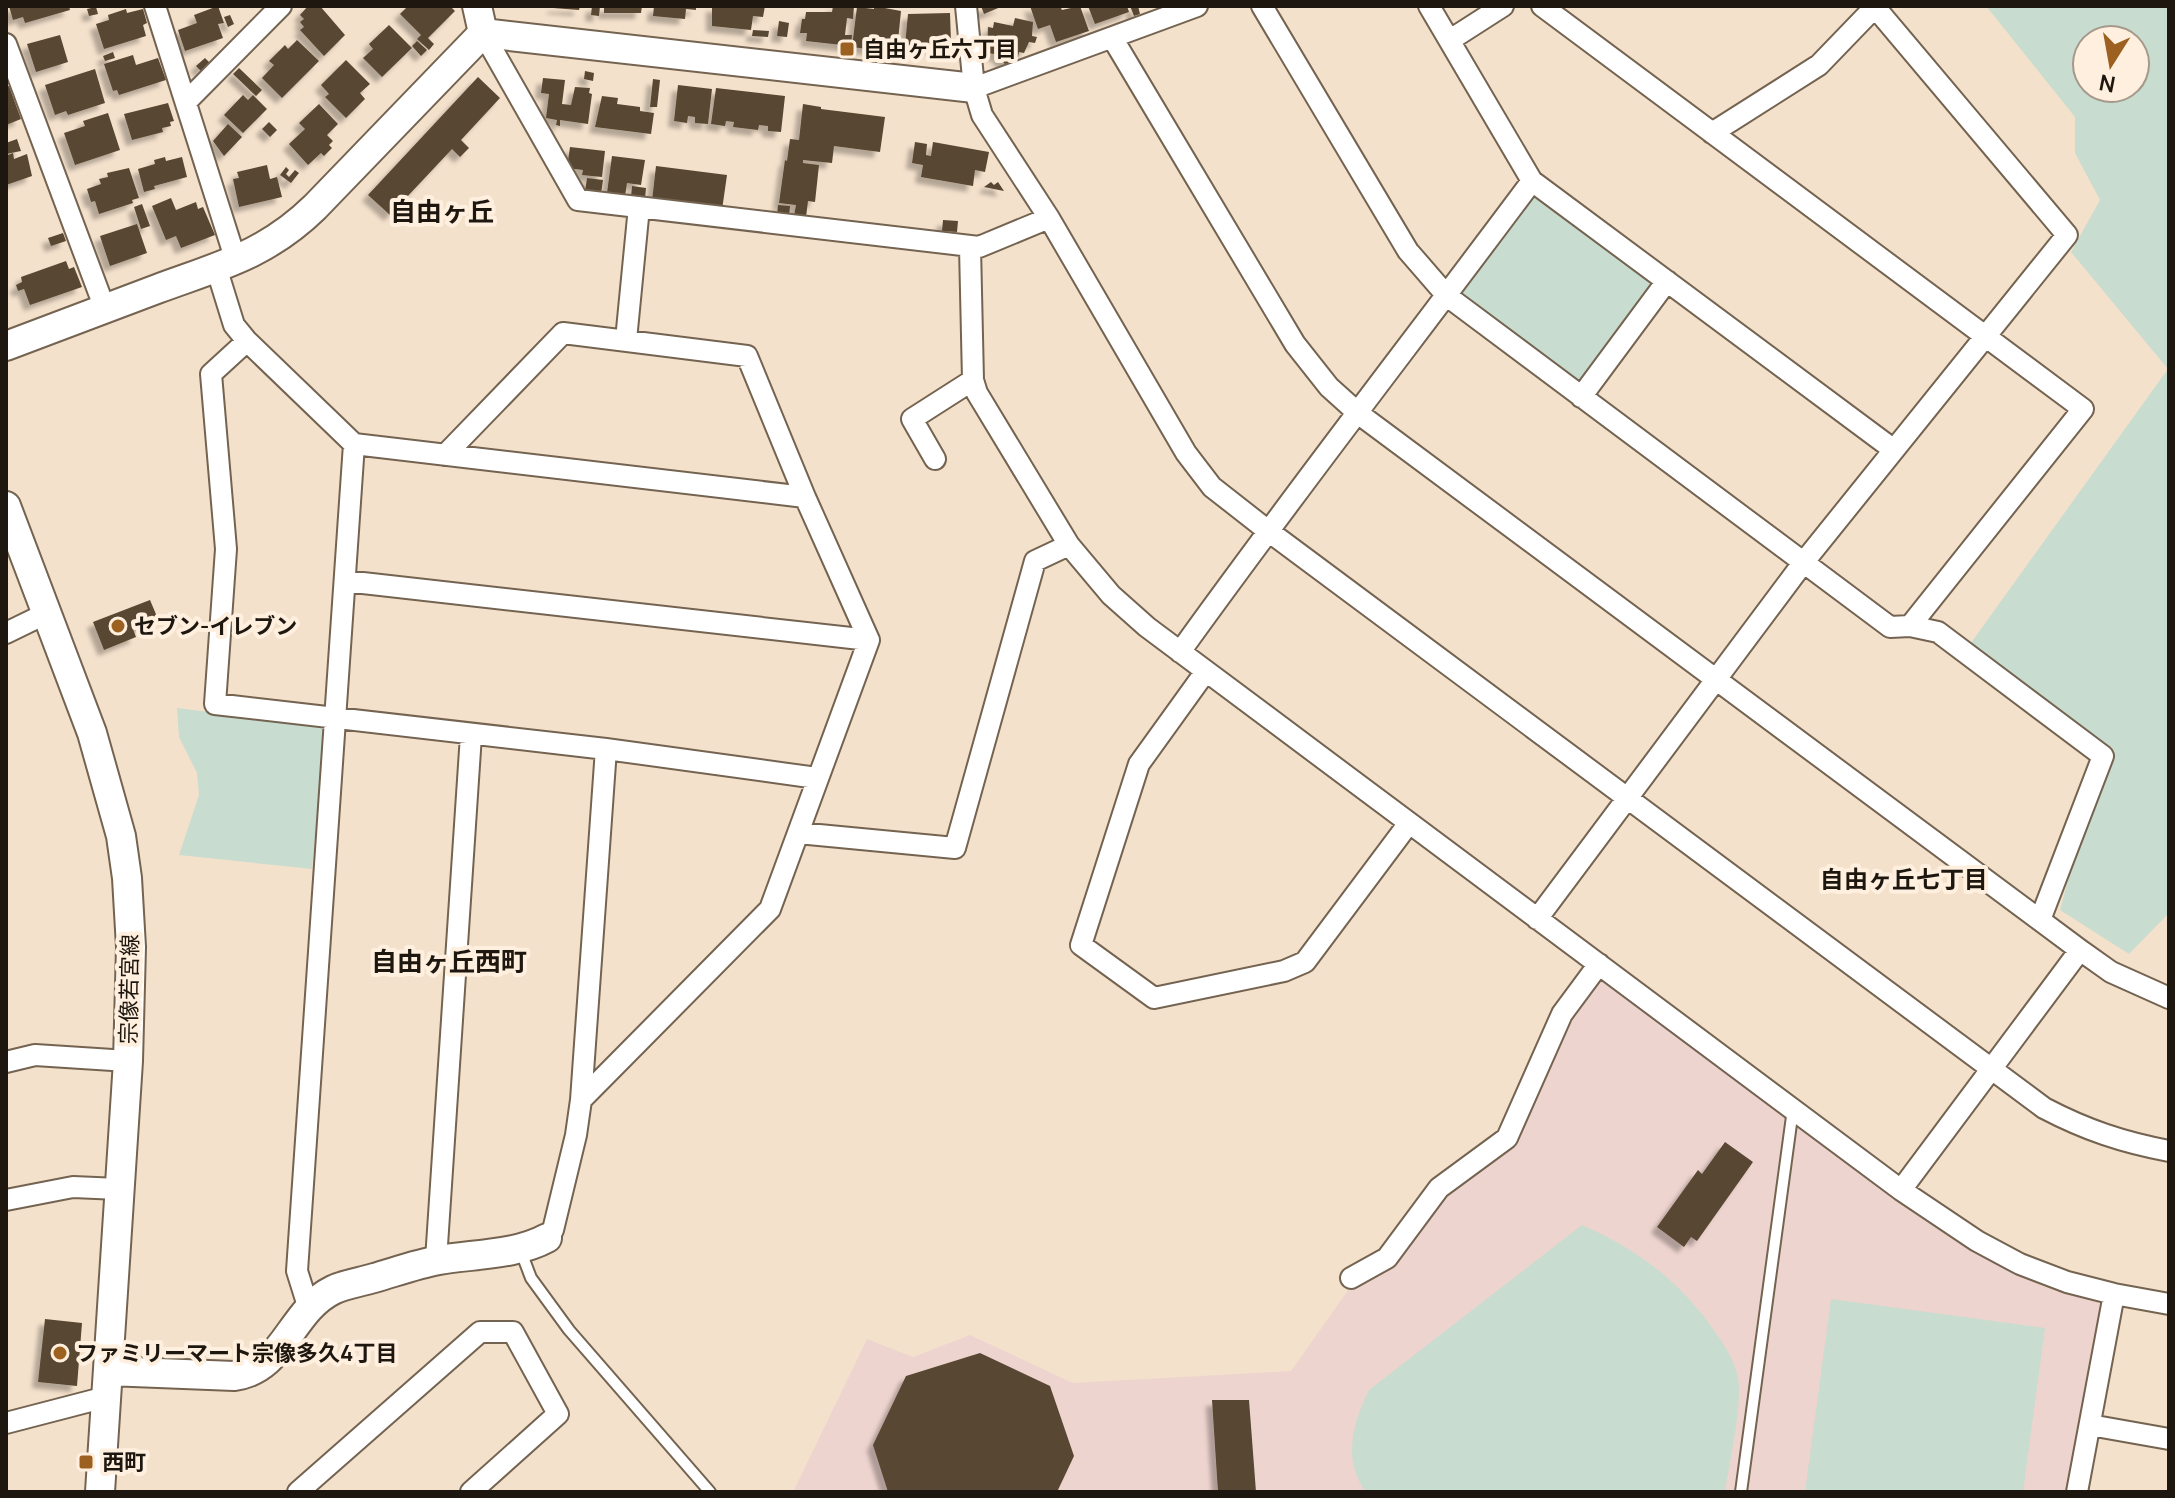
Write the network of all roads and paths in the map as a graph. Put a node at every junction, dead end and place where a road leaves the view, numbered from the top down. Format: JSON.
{"nodes":[{"id":1,"x":155,"y":6,"type":"edge"},
{"id":2,"x":281,"y":6,"type":"edge"},
{"id":3,"x":966,"y":6,"type":"edge"},
{"id":4,"x":1197,"y":6,"type":"edge"},
{"id":5,"x":1262,"y":6,"type":"edge"},
{"id":6,"x":1429,"y":6,"type":"edge"},
{"id":7,"x":1503,"y":6,"type":"edge"},
{"id":8,"x":1542,"y":6,"type":"edge"},
{"id":9,"x":1874,"y":7,"type":"edge"},
{"id":10,"x":480,"y":19,"type":"edge"},
{"id":11,"x":1113,"y":39,"type":"junction"},
{"id":12,"x":1450,"y":40,"type":"junction"},
{"id":13,"x":6,"y":44,"type":"edge"},
{"id":14,"x":974,"y":88,"type":"junction"},
{"id":15,"x":186,"y":102,"type":"junction"},
{"id":16,"x":1712,"y":133,"type":"junction"},
{"id":17,"x":1532,"y":181,"type":"junction"},
{"id":18,"x":639,"y":207,"type":"junction"},
{"id":19,"x":1049,"y":218,"type":"junction"},
{"id":20,"x":970,"y":247,"type":"junction"},
{"id":21,"x":226,"y":264,"type":"junction"},
{"id":22,"x":1667,"y":281,"type":"junction"},
{"id":23,"x":1447,"y":296,"type":"junction"},
{"id":24,"x":105,"y":309,"type":"junction"},
{"id":25,"x":1985,"y":335,"type":"junction"},
{"id":26,"x":626,"y":340,"type":"junction"},
{"id":27,"x":247,"y":341,"type":"junction"},
{"id":28,"x":6,"y":346,"type":"edge"},
{"id":29,"x":973,"y":380,"type":"junction"},
{"id":30,"x":1581,"y":397,"type":"junction"},
{"id":31,"x":1359,"y":414,"type":"junction"},
{"id":32,"x":354,"y":444,"type":"junction"},
{"id":33,"x":1894,"y":450,"type":"junction"},
{"id":34,"x":445,"y":455,"type":"junction"},
{"id":35,"x":935,"y":459,"type":"dead end"},
{"id":36,"x":805,"y":497,"type":"junction"},
{"id":37,"x":6,"y":506,"type":"edge"},
{"id":38,"x":1267,"y":530,"type":"junction"},
{"id":39,"x":1069,"y":545,"type":"junction"},
{"id":40,"x":1803,"y":563,"type":"junction"},
{"id":41,"x":345,"y":581,"type":"junction"},
{"id":42,"x":47,"y":613,"type":"junction"},
{"id":43,"x":1910,"y":626,"type":"junction"},
{"id":44,"x":6,"y":633,"type":"edge"},
{"id":45,"x":869,"y":640,"type":"junction"},
{"id":46,"x":1180,"y":652,"type":"junction"},
{"id":47,"x":1206,"y":671,"type":"junction"},
{"id":48,"x":1715,"y":680,"type":"junction"},
{"id":49,"x":333,"y":719,"type":"junction"},
{"id":50,"x":471,"y":735,"type":"junction"},
{"id":51,"x":606,"y":749,"type":"junction"},
{"id":52,"x":817,"y":778,"type":"junction"},
{"id":53,"x":1627,"y":798,"type":"junction"},
{"id":54,"x":1409,"y":823,"type":"junction"},
{"id":55,"x":798,"y":833,"type":"junction"},
{"id":56,"x":1537,"y":919,"type":"junction"},
{"id":57,"x":2040,"y":920,"type":"junction"},
{"id":58,"x":2080,"y":950,"type":"junction"},
{"id":59,"x":1599,"y":964,"type":"junction"},
{"id":60,"x":2169,"y":998,"type":"edge"},
{"id":61,"x":128,"y":1061,"type":"junction"},
{"id":62,"x":6,"y":1062,"type":"edge"},
{"id":63,"x":1989,"y":1069,"type":"junction"},
{"id":64,"x":581,"y":1100,"type":"junction"},
{"id":65,"x":1793,"y":1108,"type":"junction"},
{"id":66,"x":2169,"y":1151,"type":"edge"},
{"id":67,"x":119,"y":1189,"type":"junction"},
{"id":68,"x":1901,"y":1190,"type":"junction"},
{"id":69,"x":6,"y":1200,"type":"edge"},
{"id":70,"x":547,"y":1238,"type":"joint"},
{"id":71,"x":519,"y":1248,"type":"junction"},
{"id":72,"x":436,"y":1260,"type":"junction"},
{"id":73,"x":1351,"y":1278,"type":"dead end"},
{"id":74,"x":2114,"y":1294,"type":"junction"},
{"id":75,"x":2169,"y":1304,"type":"edge"},
{"id":76,"x":308,"y":1306,"type":"junction"},
{"id":77,"x":107,"y":1384,"type":"junction"},
{"id":78,"x":6,"y":1423,"type":"edge"},
{"id":79,"x":2090,"y":1425,"type":"junction"},
{"id":80,"x":2169,"y":1439,"type":"edge"},
{"id":81,"x":100,"y":1492,"type":"edge"},
{"id":82,"x":298,"y":1492,"type":"edge"},
{"id":83,"x":471,"y":1492,"type":"edge"},
{"id":84,"x":710,"y":1492,"type":"edge"},
{"id":85,"x":1741,"y":1492,"type":"edge"},
{"id":86,"x":2077,"y":1492,"type":"edge"}],
"edges":[{"from":1,"to":15,"type":"street"},
{"from":2,"to":15,"type":"street"},
{"from":3,"to":14,"type":"street"},
{"from":4,"to":11,"type":"street"},
{"from":5,"to":23,"type":"street"},
{"from":6,"to":12,"type":"street"},
{"from":7,"to":12,"type":"street"},
{"from":8,"to":16,"type":"street"},
{"from":9,"to":16,"type":"street"},
{"from":9,"to":25,"type":"street"},
{"from":10,"to":14,"type":"street"},
{"from":10,"to":18,"type":"street"},
{"from":10,"to":21,"type":"street"},
{"from":11,"to":14,"type":"street"},
{"from":11,"to":31,"type":"street"},
{"from":12,"to":17,"type":"street"},
{"from":13,"to":24,"type":"street"},
{"from":14,"to":19,"type":"street"},
{"from":15,"to":21,"type":"street"},
{"from":16,"to":25,"type":"street"},
{"from":17,"to":22,"type":"street"},
{"from":17,"to":23,"type":"street"},
{"from":18,"to":20,"type":"street"},
{"from":18,"to":26,"type":"street"},
{"from":19,"to":20,"type":"street"},
{"from":19,"to":38,"type":"street"},
{"from":20,"to":29,"type":"street"},
{"from":21,"to":24,"type":"street"},
{"from":21,"to":27,"type":"street"},
{"from":22,"to":30,"type":"street"},
{"from":22,"to":33,"type":"street"},
{"from":23,"to":30,"type":"street"},
{"from":23,"to":31,"type":"street"},
{"from":24,"to":28,"type":"street"},
{"from":25,"to":33,"type":"street"},
{"from":25,"to":43,"type":"street"},
{"from":26,"to":34,"type":"street"},
{"from":26,"to":36,"type":"street"},
{"from":27,"to":32,"type":"street"},
{"from":27,"to":49,"type":"street"},
{"from":29,"to":35,"type":"street"},
{"from":29,"to":39,"type":"street"},
{"from":30,"to":40,"type":"street"},
{"from":31,"to":38,"type":"street"},
{"from":31,"to":48,"type":"street"},
{"from":32,"to":34,"type":"street"},
{"from":32,"to":41,"type":"street"},
{"from":33,"to":40,"type":"street"},
{"from":34,"to":36,"type":"street"},
{"from":36,"to":45,"type":"street"},
{"from":37,"to":42,"type":"street","name":"宗像若宮線"},
{"from":38,"to":46,"type":"street"},
{"from":38,"to":53,"type":"street"},
{"from":39,"to":46,"type":"street"},
{"from":39,"to":55,"type":"street"},
{"from":40,"to":43,"type":"street"},
{"from":40,"to":48,"type":"street"},
{"from":41,"to":45,"type":"street"},
{"from":41,"to":49,"type":"street"},
{"from":42,"to":44,"type":"street"},
{"from":42,"to":61,"type":"street","name":"宗像若宮線"},
{"from":43,"to":57,"type":"street"},
{"from":45,"to":52,"type":"street"},
{"from":46,"to":47,"type":"street"},
{"from":47,"to":54,"type":"street"},
{"from":47,"to":54,"type":"street"},
{"from":48,"to":53,"type":"street"},
{"from":48,"to":57,"type":"street"},
{"from":49,"to":50,"type":"street"},
{"from":49,"to":76,"type":"street"},
{"from":50,"to":51,"type":"street"},
{"from":50,"to":72,"type":"street"},
{"from":51,"to":52,"type":"street"},
{"from":51,"to":64,"type":"street"},
{"from":52,"to":55,"type":"street"},
{"from":53,"to":56,"type":"street"},
{"from":53,"to":63,"type":"street"},
{"from":54,"to":56,"type":"street"},
{"from":55,"to":64,"type":"street"},
{"from":56,"to":59,"type":"street"},
{"from":57,"to":58,"type":"street"},
{"from":58,"to":60,"type":"street"},
{"from":58,"to":63,"type":"street"},
{"from":59,"to":65,"type":"street"},
{"from":59,"to":73,"type":"street"},
{"from":61,"to":62,"type":"street"},
{"from":61,"to":67,"type":"street","name":"宗像若宮線"},
{"from":63,"to":66,"type":"street"},
{"from":63,"to":68,"type":"street"},
{"from":64,"to":70,"type":"street"},
{"from":65,"to":68,"type":"street"},
{"from":65,"to":85,"type":"lane"},
{"from":67,"to":69,"type":"street"},
{"from":67,"to":77,"type":"street","name":"宗像若宮線"},
{"from":68,"to":74,"type":"street"},
{"from":70,"to":71,"type":"street"},
{"from":71,"to":72,"type":"street"},
{"from":71,"to":84,"type":"lane"},
{"from":72,"to":76,"type":"street"},
{"from":74,"to":75,"type":"street"},
{"from":74,"to":79,"type":"street"},
{"from":76,"to":77,"type":"street"},
{"from":77,"to":78,"type":"street"},
{"from":77,"to":81,"type":"street","name":"宗像若宮線"},
{"from":79,"to":80,"type":"street"},
{"from":79,"to":86,"type":"street"},
{"from":82,"to":83,"type":"street"}]}
